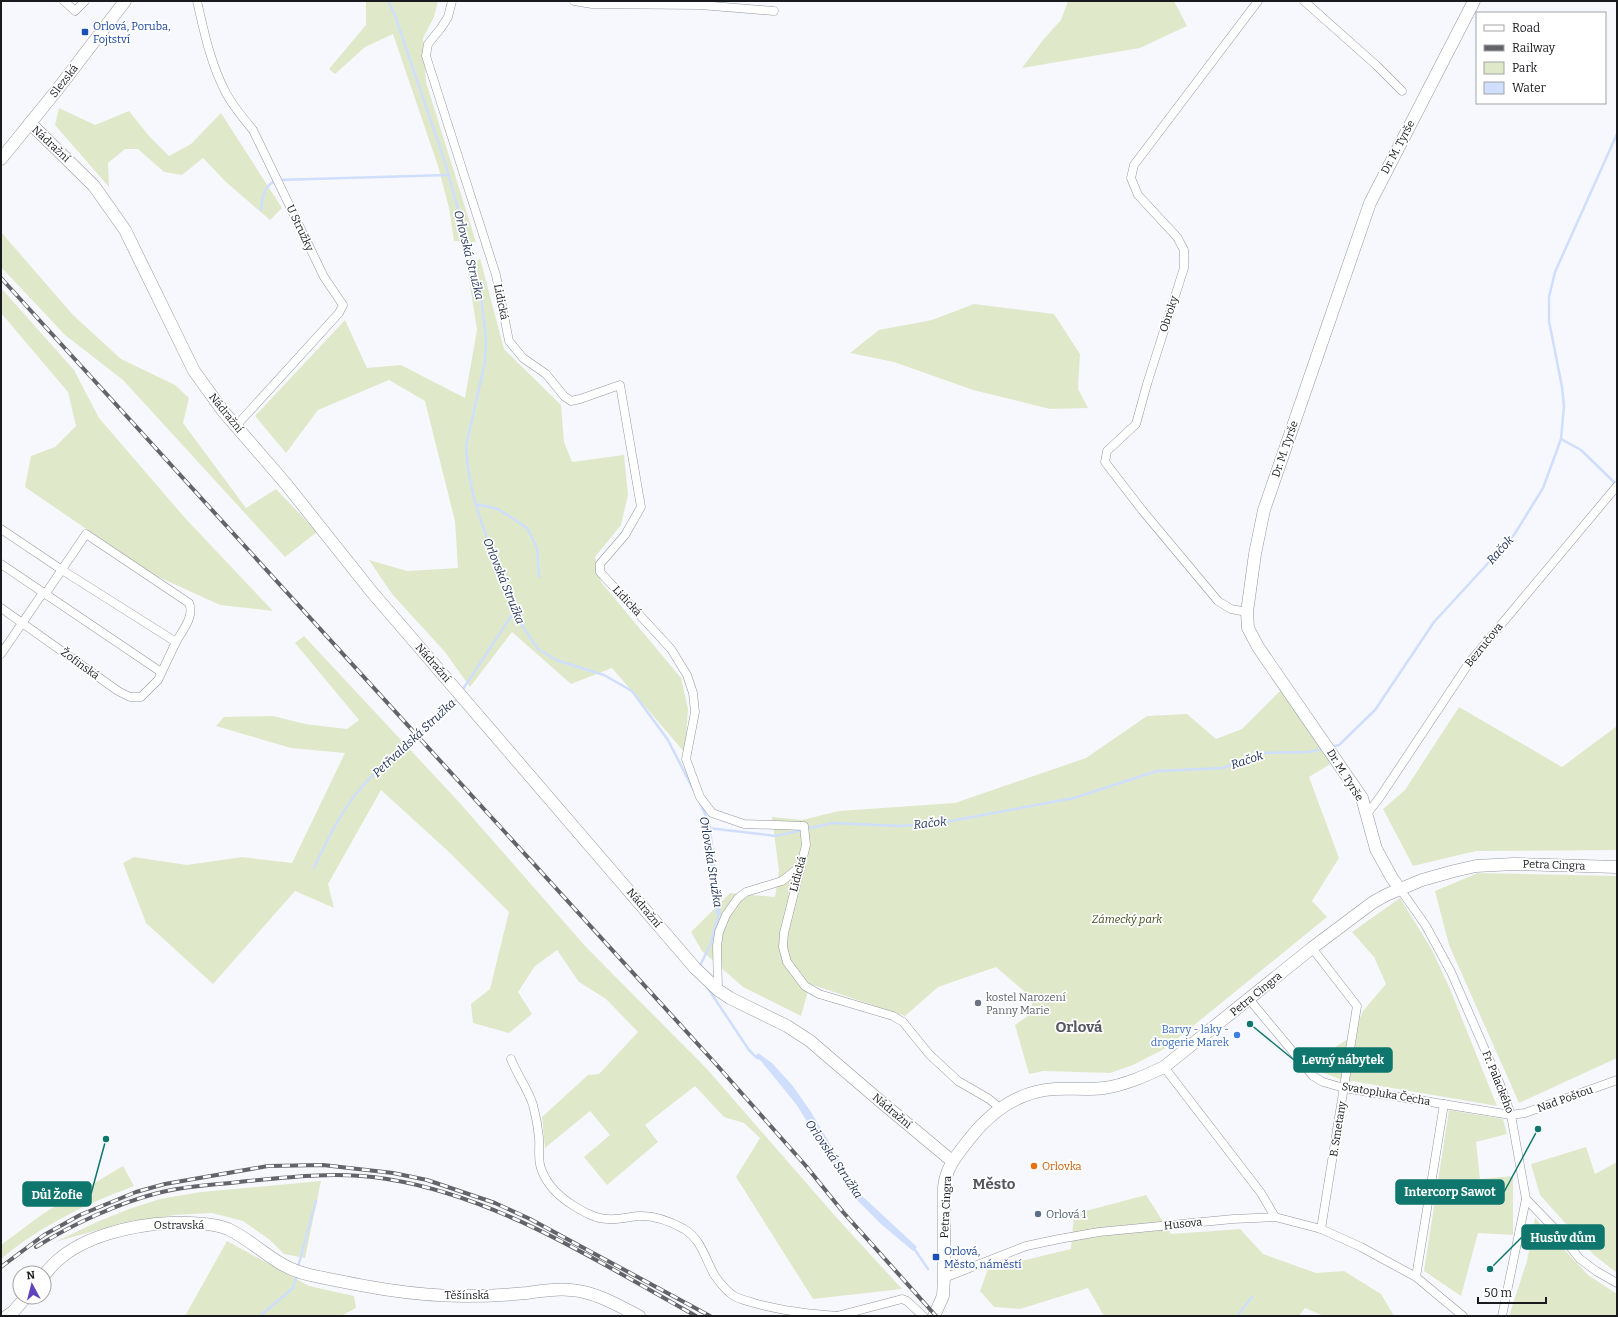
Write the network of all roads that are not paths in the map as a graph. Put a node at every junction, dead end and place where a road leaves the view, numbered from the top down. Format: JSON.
{"nodes":[{"id":1,"x":64,"y":1,"type":"edge"},
{"id":2,"x":85,"y":1,"type":"edge"},
{"id":3,"x":125,"y":1,"type":"edge"},
{"id":4,"x":197,"y":1,"type":"edge"},
{"id":5,"x":452,"y":1,"type":"edge"},
{"id":6,"x":574,"y":1,"type":"edge"},
{"id":7,"x":1258,"y":1,"type":"edge"},
{"id":8,"x":1304,"y":1,"type":"edge"},
{"id":9,"x":1474,"y":1,"type":"edge"},
{"id":10,"x":774,"y":11,"type":"dead end"},
{"id":11,"x":1402,"y":91,"type":"dead end"},
{"id":12,"x":30,"y":124,"type":"junction"},
{"id":13,"x":1,"y":159,"type":"edge"},
{"id":14,"x":236,"y":426,"type":"junction"},
{"id":15,"x":1617,"y":486,"type":"edge"},
{"id":16,"x":1,"y":529,"type":"edge"},
{"id":17,"x":1,"y":564,"type":"edge"},
{"id":18,"x":62,"y":570,"type":"junction"},
{"id":19,"x":44,"y":594,"type":"junction"},
{"id":20,"x":1,"y":608,"type":"edge"},
{"id":21,"x":1246,"y":612,"type":"junction"},
{"id":22,"x":23,"y":622,"type":"junction"},
{"id":23,"x":176,"y":642,"type":"junction"},
{"id":24,"x":1,"y":654,"type":"edge"},
{"id":25,"x":160,"y":676,"type":"junction"},
{"id":26,"x":1366,"y":815,"type":"junction"},
{"id":27,"x":801,"y":866,"type":"junction"},
{"id":28,"x":1617,"y":868,"type":"edge"},
{"id":29,"x":1400,"y":889,"type":"junction"},
{"id":30,"x":1312,"y":948,"type":"junction"},
{"id":31,"x":718,"y":990,"type":"junction"},
{"id":32,"x":1249,"y":1000,"type":"junction"},
{"id":33,"x":512,"y":1059,"type":"dead end"},
{"id":34,"x":1164,"y":1067,"type":"junction"},
{"id":35,"x":1617,"y":1080,"type":"edge"},
{"id":36,"x":1344,"y":1088,"type":"junction"},
{"id":37,"x":1444,"y":1104,"type":"junction"},
{"id":38,"x":1000,"y":1108,"type":"junction"},
{"id":39,"x":1511,"y":1115,"type":"junction"},
{"id":40,"x":952,"y":1161,"type":"junction"},
{"id":41,"x":1526,"y":1199,"type":"junction"},
{"id":42,"x":1275,"y":1217,"type":"junction"},
{"id":43,"x":1321,"y":1229,"type":"junction"},
{"id":44,"x":52,"y":1266,"type":"edge"},
{"id":45,"x":292,"y":1270,"type":"joint"},
{"id":46,"x":944,"y":1278,"type":"junction"},
{"id":47,"x":1416,"y":1278,"type":"junction"},
{"id":48,"x":1617,"y":1283,"type":"edge"},
{"id":49,"x":19,"y":1305,"type":"edge"},
{"id":50,"x":7,"y":1316,"type":"edge"},
{"id":51,"x":639,"y":1316,"type":"edge"},
{"id":52,"x":837,"y":1316,"type":"edge"},
{"id":53,"x":923,"y":1316,"type":"edge"},
{"id":54,"x":934,"y":1316,"type":"edge"},
{"id":55,"x":1463,"y":1316,"type":"edge"},
{"id":56,"x":1502,"y":1316,"type":"edge"}],
"edges":[{"from":1,"to":2,"type":"street"},
{"from":3,"to":12,"type":"street","name":"Slezská"},
{"from":4,"to":14,"type":"street","name":"U Stružky"},
{"from":5,"to":27,"type":"street","name":"Lidická"},
{"from":6,"to":10,"type":"street"},
{"from":7,"to":21,"type":"street","name":"Obroky"},
{"from":8,"to":11,"type":"street"},
{"from":9,"to":21,"type":"street","name":"Dr. M. Tyrše"},
{"from":12,"to":13,"type":"street","name":"Slezská"},
{"from":12,"to":14,"type":"street","name":"Nádražní"},
{"from":14,"to":31,"type":"street","name":"Nádražní"},
{"from":15,"to":26,"type":"street","name":"Bezručova"},
{"from":16,"to":18,"type":"street"},
{"from":17,"to":19,"type":"street"},
{"from":18,"to":19,"type":"street"},
{"from":18,"to":23,"type":"street"},
{"from":18,"to":23,"type":"street","name":"Žofinská"},
{"from":19,"to":22,"type":"street"},
{"from":19,"to":25,"type":"street"},
{"from":20,"to":22,"type":"street","name":"Žofinská"},
{"from":21,"to":26,"type":"street","name":"Dr. M. Tyrše"},
{"from":22,"to":24,"type":"street"},
{"from":22,"to":25,"type":"street","name":"Žofinská"},
{"from":23,"to":25,"type":"street","name":"Žofinská"},
{"from":26,"to":29,"type":"street","name":"Dr. M. Tyrše"},
{"from":27,"to":31,"type":"street"},
{"from":27,"to":38,"type":"street","name":"Lidická"},
{"from":28,"to":29,"type":"street","name":"Petra Cingra"},
{"from":29,"to":30,"type":"street","name":"Petra Cingra"},
{"from":29,"to":39,"type":"street","name":"Fr. Palackého"},
{"from":30,"to":32,"type":"street","name":"Petra Cingra"},
{"from":30,"to":36,"type":"street","name":"B. Smetany"},
{"from":31,"to":40,"type":"street","name":"Nádražní"},
{"from":32,"to":34,"type":"street","name":"Petra Cingra"},
{"from":32,"to":36,"type":"street","name":"Svatopluka Čecha"},
{"from":33,"to":52,"type":"street"},
{"from":34,"to":38,"type":"street","name":"Petra Cingra"},
{"from":34,"to":42,"type":"street"},
{"from":35,"to":39,"type":"street","name":"Nad Poštou"},
{"from":36,"to":37,"type":"street","name":"Svatopluka Čecha"},
{"from":36,"to":43,"type":"street","name":"B. Smetany"},
{"from":37,"to":39,"type":"street","name":"Svatopluka Čecha"},
{"from":37,"to":47,"type":"street"},
{"from":38,"to":40,"type":"street","name":"Petra Cingra"},
{"from":39,"to":41,"type":"street","name":"Fr. Palackého"},
{"from":40,"to":46,"type":"street","name":"Petra Cingra"},
{"from":41,"to":48,"type":"street"},
{"from":41,"to":56,"type":"street","name":"Fr. Palackého"},
{"from":42,"to":43,"type":"street","name":"Husova"},
{"from":42,"to":46,"type":"street","name":"Husova"},
{"from":43,"to":47,"type":"street","name":"Husova"},
{"from":44,"to":45,"type":"street","name":"Ostravská"},
{"from":45,"to":51,"type":"street","name":"Těšínská"},
{"from":46,"to":54,"type":"street","name":"Petra Cingra"},
{"from":47,"to":55,"type":"street","name":"Husova"},
{"from":49,"to":50,"type":"street"},
{"from":52,"to":53,"type":"street"}]}
